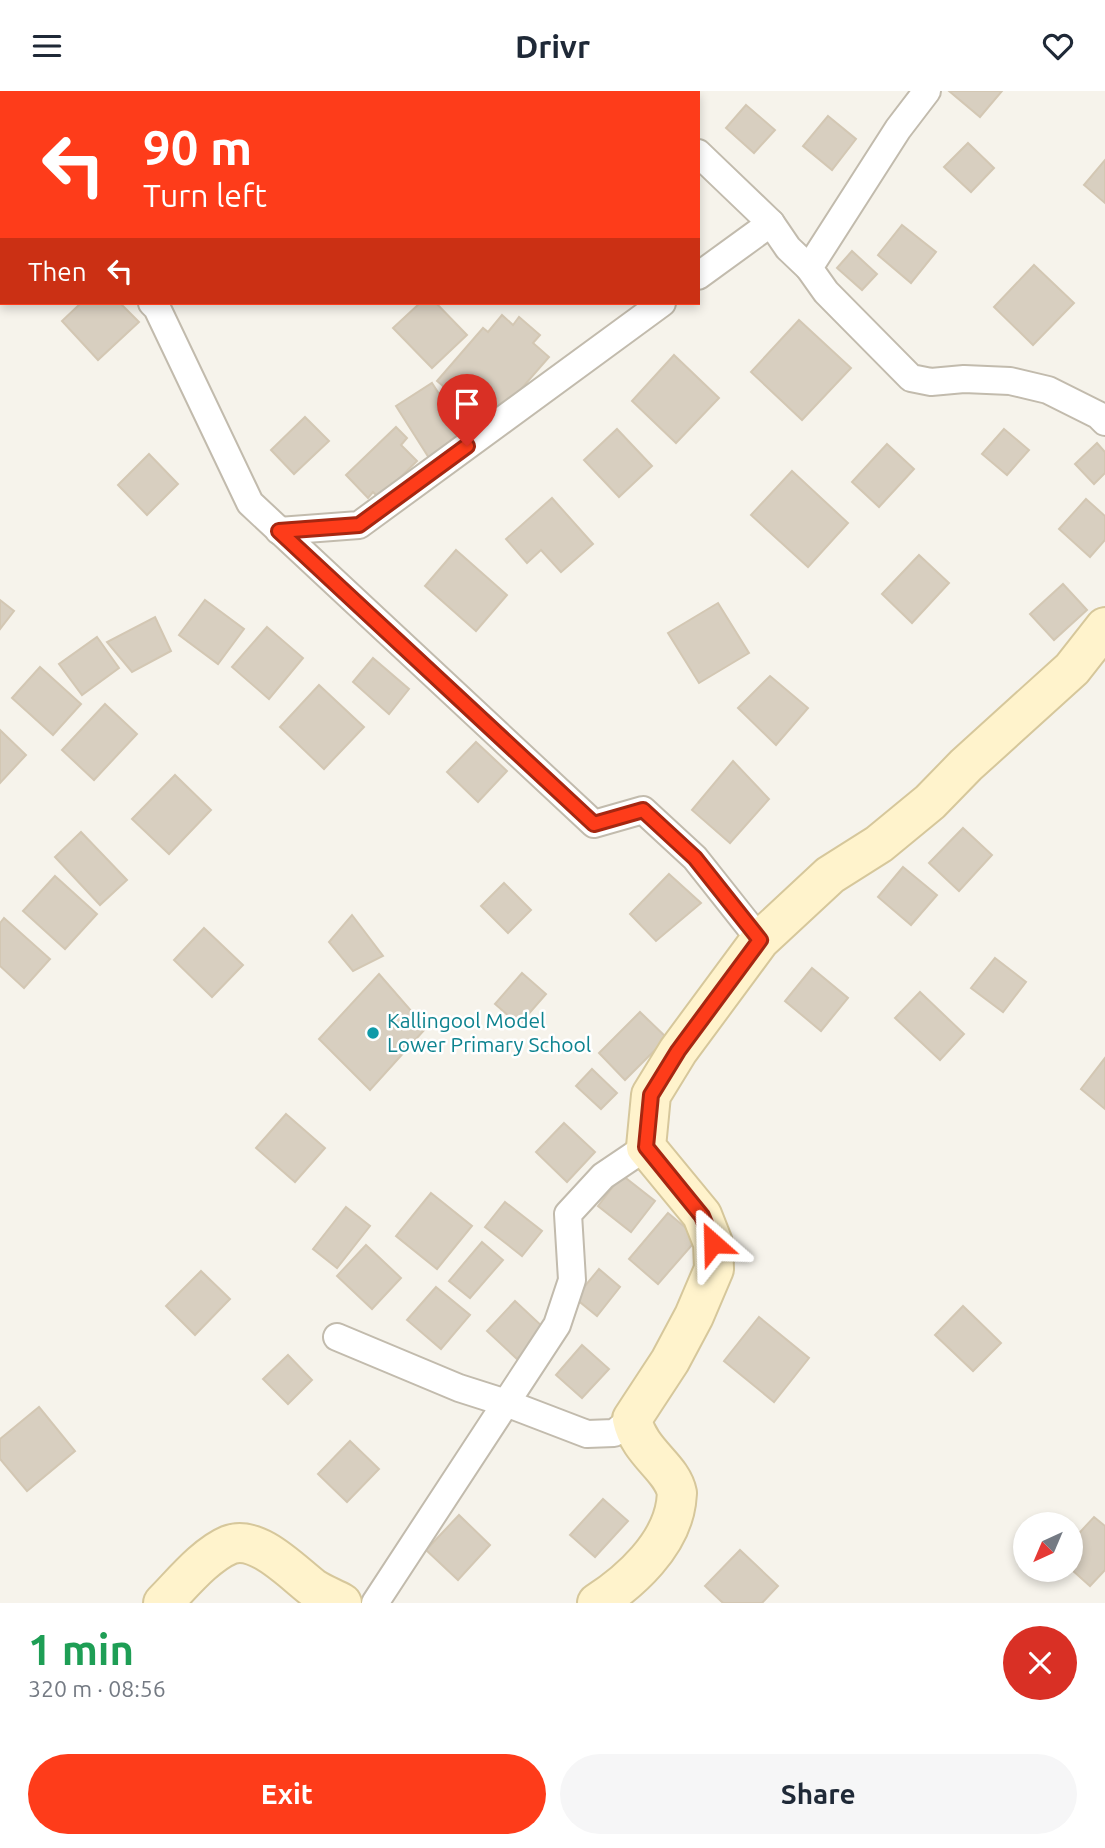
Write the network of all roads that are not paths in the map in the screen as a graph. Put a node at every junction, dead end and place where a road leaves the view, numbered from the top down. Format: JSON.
{"nodes":[{"id":1,"x":928,"y":91,"type":"edge"},
{"id":2,"x":700,"y":155,"type":"edge"},
{"id":3,"x":771,"y":223,"type":"junction"},
{"id":4,"x":809,"y":268,"type":"junction"},
{"id":5,"x":700,"y":275,"type":"edge"},
{"id":6,"x":154,"y":305,"type":"edge"},
{"id":7,"x":659,"y":305,"type":"edge"},
{"id":8,"x":1105,"y":422,"type":"edge"},
{"id":9,"x":279,"y":531,"type":"junction"},
{"id":10,"x":1105,"y":627,"type":"edge"},
{"id":11,"x":760,"y":940,"type":"junction"},
{"id":12,"x":646,"y":1147,"type":"junction"},
{"id":13,"x":337,"y":1337,"type":"dead end"},
{"id":14,"x":506,"y":1403,"type":"junction"},
{"id":15,"x":632,"y":1419,"type":"junction"},
{"id":16,"x":163,"y":1603,"type":"edge"},
{"id":17,"x":342,"y":1603,"type":"edge"},
{"id":18,"x":375,"y":1603,"type":"edge"},
{"id":19,"x":597,"y":1603,"type":"edge"}],
"edges":[{"from":1,"to":4,"type":"street"},
{"from":2,"to":3,"type":"street"},
{"from":3,"to":4,"type":"street"},
{"from":3,"to":5,"type":"street"},
{"from":4,"to":8,"type":"street"},
{"from":6,"to":9,"type":"street"},
{"from":7,"to":9,"type":"street"},
{"from":9,"to":11,"type":"street"},
{"from":10,"to":11,"type":"main road"},
{"from":11,"to":12,"type":"main road"},
{"from":12,"to":14,"type":"street"},
{"from":12,"to":15,"type":"main road"},
{"from":13,"to":14,"type":"street"},
{"from":14,"to":15,"type":"street"},
{"from":14,"to":18,"type":"street"},
{"from":15,"to":19,"type":"main road"},
{"from":16,"to":17,"type":"main road"}]}
